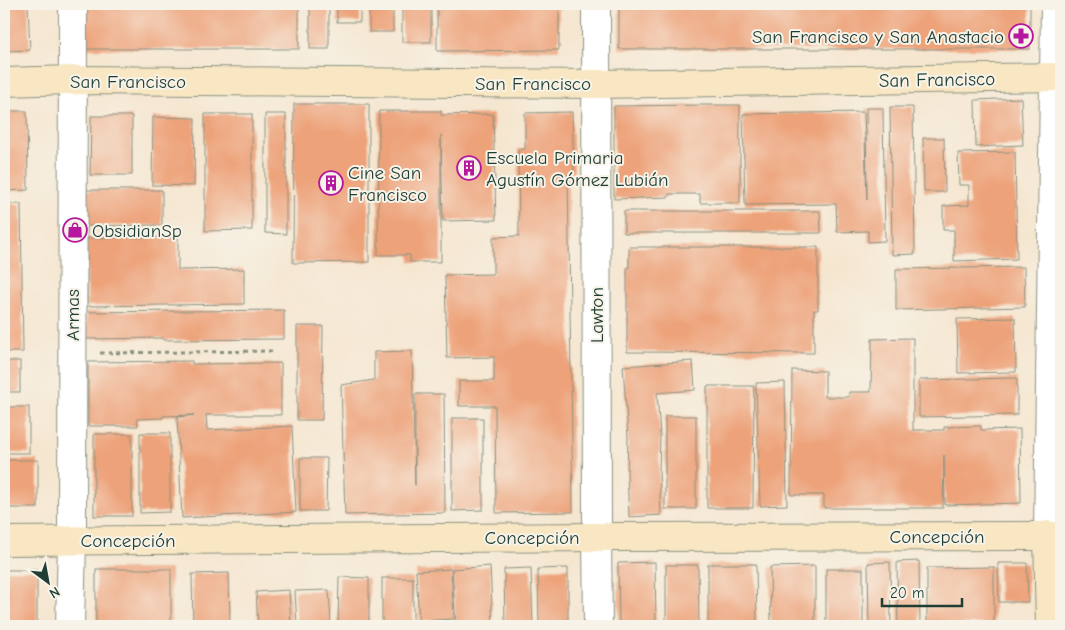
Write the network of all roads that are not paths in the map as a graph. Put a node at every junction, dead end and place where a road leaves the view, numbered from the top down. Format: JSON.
{"nodes":[{"id":1,"x":73,"y":4,"type":"edge"},
{"id":2,"x":596,"y":4,"type":"edge"},
{"id":3,"x":1055,"y":4,"type":"edge"},
{"id":4,"x":1058,"y":77,"type":"edge"},
{"id":5,"x":72,"y":80,"type":"junction"},
{"id":6,"x":4,"y":82,"type":"edge"},
{"id":7,"x":595,"y":84,"type":"junction"},
{"id":8,"x":1055,"y":536,"type":"edge"},
{"id":9,"x":596,"y":537,"type":"junction"},
{"id":10,"x":4,"y":541,"type":"edge"},
{"id":11,"x":72,"y":541,"type":"junction"},
{"id":12,"x":70,"y":626,"type":"edge"},
{"id":13,"x":598,"y":626,"type":"edge"},
{"id":14,"x":1050,"y":626,"type":"edge"}],
"edges":[{"from":1,"to":5,"type":"street","name":"Armas"},
{"from":2,"to":7,"type":"street","name":"Lawton"},
{"from":3,"to":4,"type":"street"},
{"from":4,"to":7,"type":"street","name":"San Francisco"},
{"from":4,"to":8,"type":"street"},
{"from":5,"to":6,"type":"street","name":"San Francisco"},
{"from":5,"to":7,"type":"street","name":"San Francisco"},
{"from":5,"to":11,"type":"street","name":"Armas"},
{"from":7,"to":9,"type":"street","name":"Lawton"},
{"from":8,"to":9,"type":"street","name":"Concepción"},
{"from":8,"to":14,"type":"street"},
{"from":9,"to":11,"type":"street","name":"Concepción"},
{"from":9,"to":13,"type":"street","name":"Lawton"},
{"from":10,"to":11,"type":"street","name":"Concepción"},
{"from":11,"to":12,"type":"street","name":"Armas"}]}
